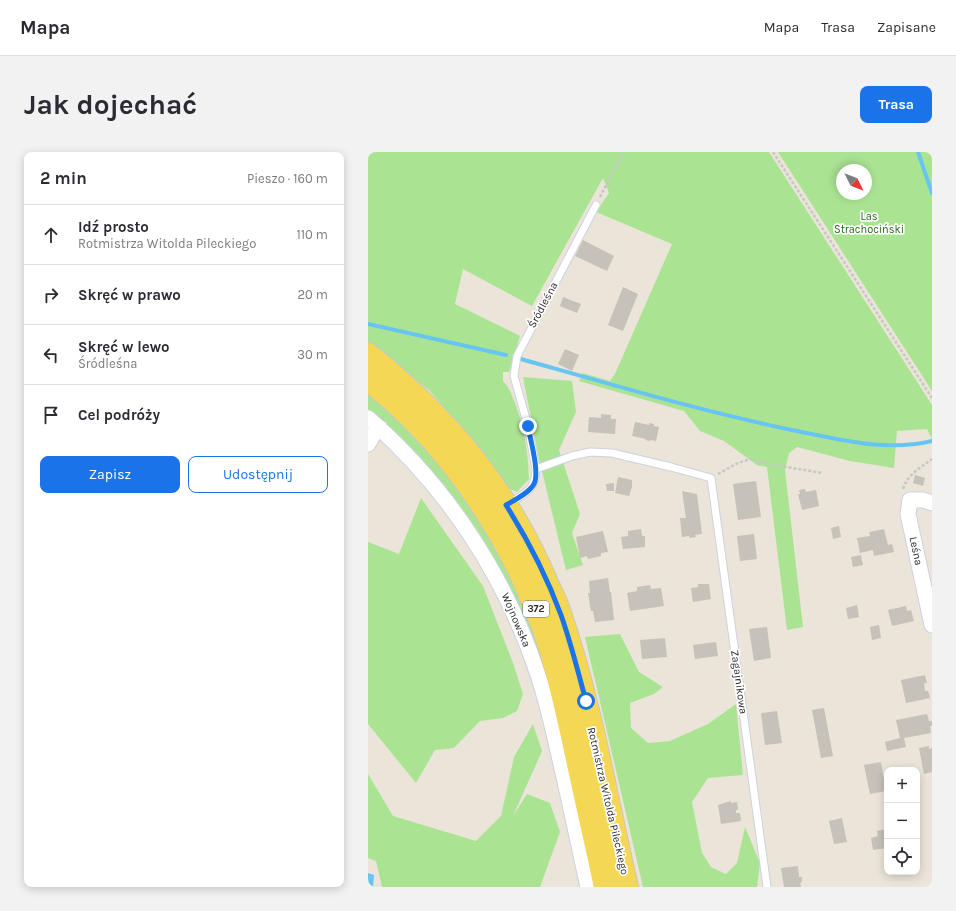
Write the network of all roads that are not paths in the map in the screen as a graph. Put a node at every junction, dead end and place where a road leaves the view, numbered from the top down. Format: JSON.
{"nodes":[{"id":1,"x":596,"y":205,"type":"road end"},
{"id":2,"x":368,"y":354,"type":"edge"},
{"id":3,"x":368,"y":380,"type":"edge"},
{"id":4,"x":368,"y":418,"type":"edge"},
{"id":5,"x":380,"y":428,"type":"junction"},
{"id":6,"x":368,"y":444,"type":"edge"},
{"id":7,"x":536,"y":469,"type":"junction"},
{"id":8,"x":932,"y":503,"type":"edge"},
{"id":9,"x":506,"y":505,"type":"junction"},
{"id":10,"x":932,"y":625,"type":"edge"},
{"id":11,"x":588,"y":887,"type":"edge"},
{"id":12,"x":605,"y":887,"type":"edge"},
{"id":13,"x":627,"y":887,"type":"edge"},
{"id":14,"x":767,"y":887,"type":"edge"}],
"edges":[{"from":1,"to":7,"type":"lane","name":"Śródleśna"},
{"from":2,"to":9,"type":"main road","name":"Rotmistrza Witolda Pileckiego","number":"372"},
{"from":3,"to":12,"type":"main road","name":"Rotmistrza Witolda Pileckiego","number":"372"},
{"from":4,"to":5,"type":"street","name":"Wojnowska"},
{"from":5,"to":6,"type":"street"},
{"from":5,"to":11,"type":"street","name":"Wojnowska"},
{"from":7,"to":9,"type":"lane"},
{"from":7,"to":14,"type":"lane","name":"Zagajnikowa"},
{"from":8,"to":10,"type":"street","name":"Leśna"},
{"from":9,"to":13,"type":"main road","name":"Rotmistrza Witolda Pileckiego","number":"372"}]}
